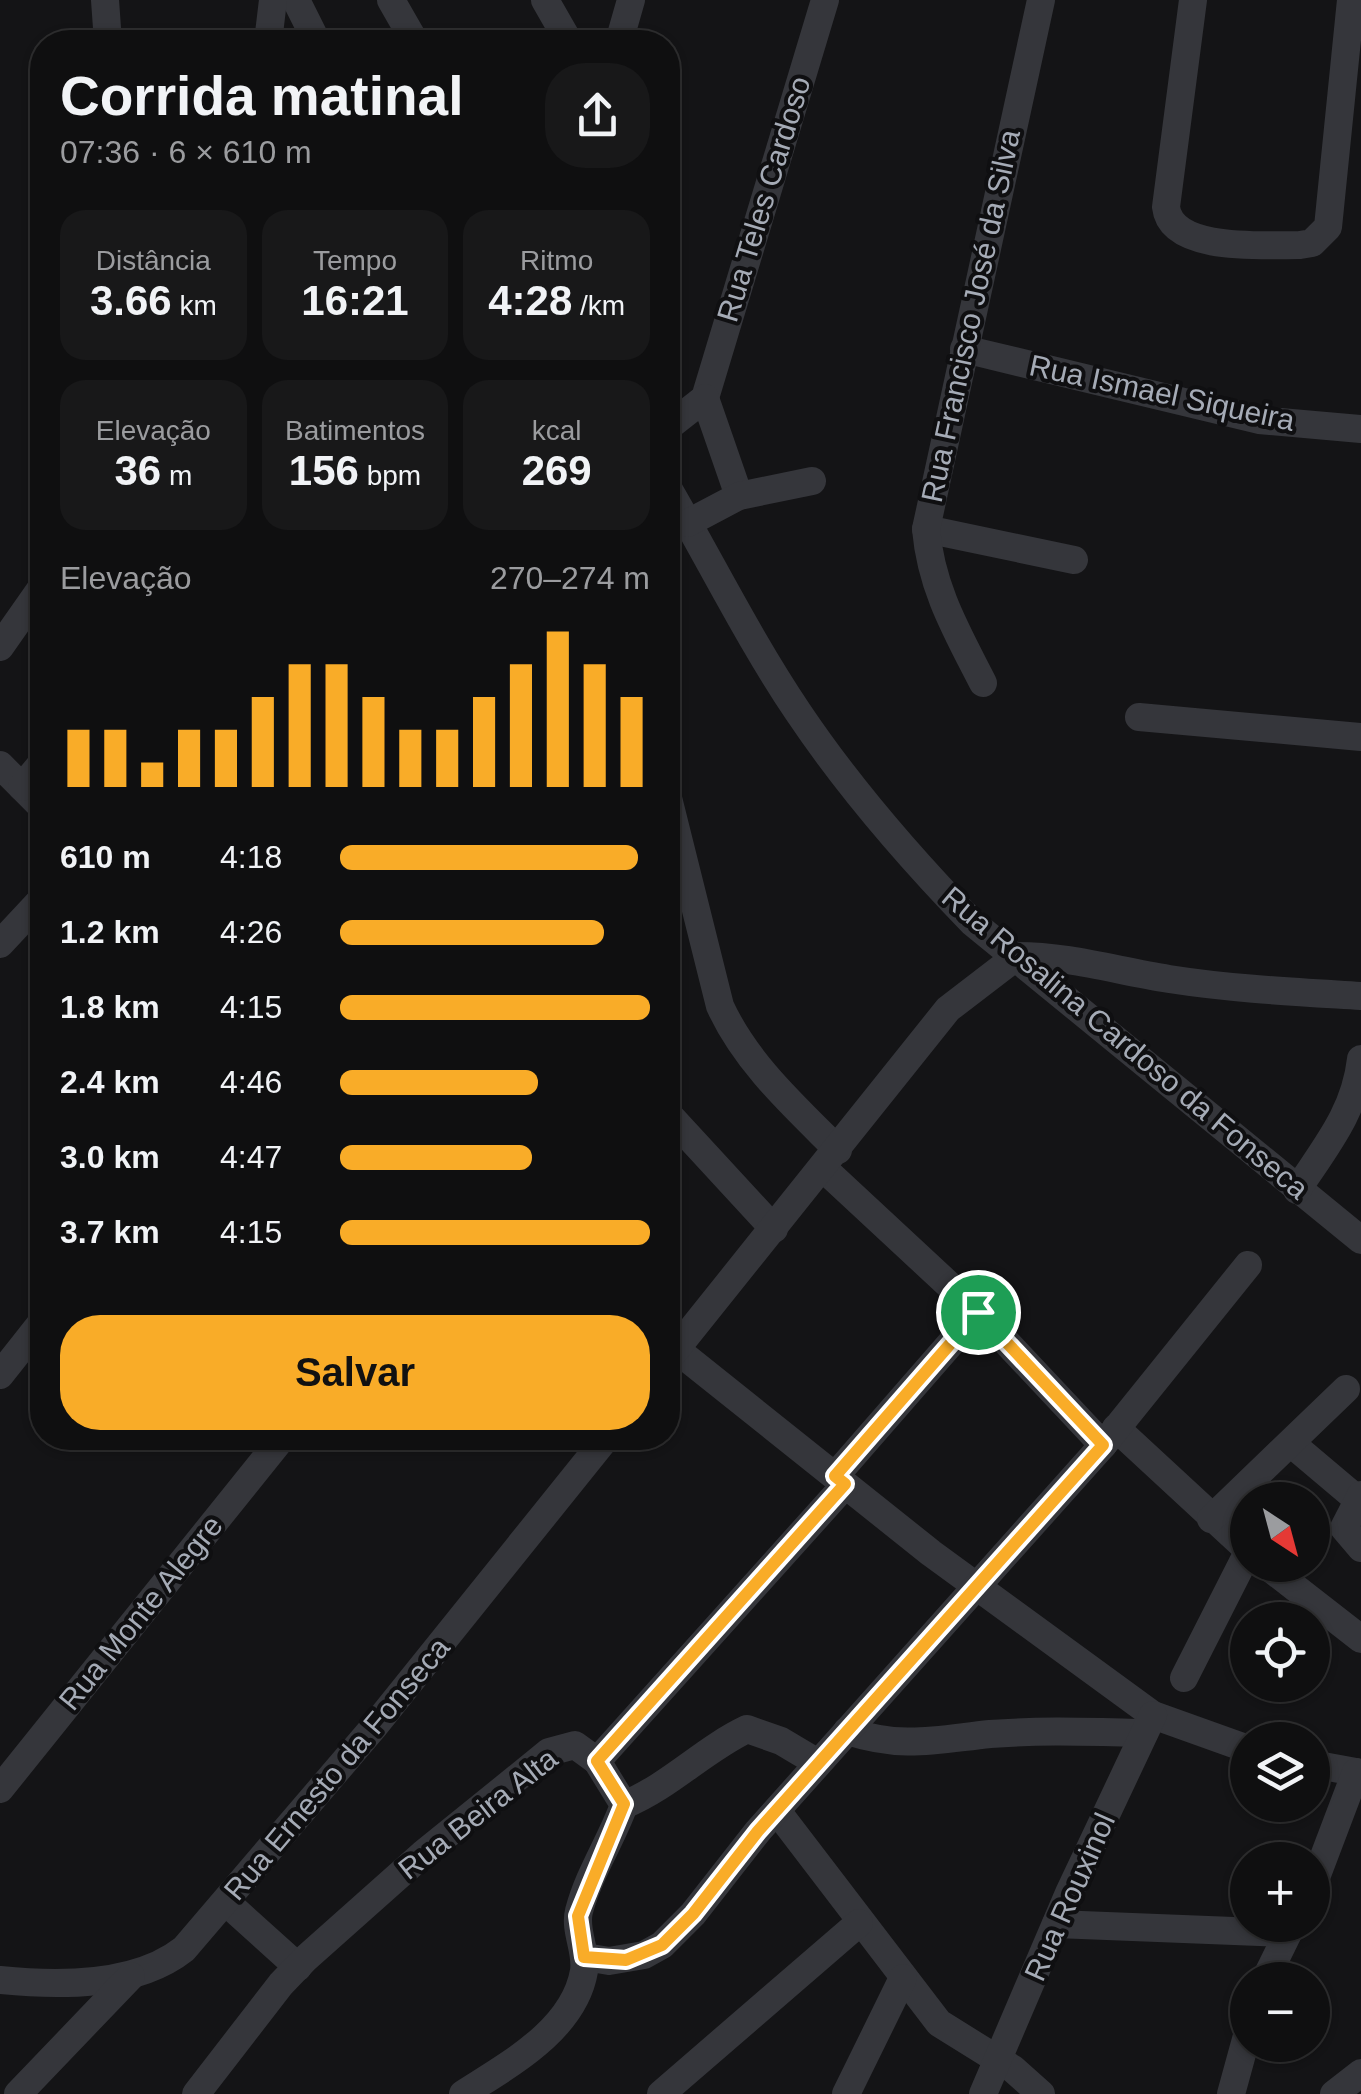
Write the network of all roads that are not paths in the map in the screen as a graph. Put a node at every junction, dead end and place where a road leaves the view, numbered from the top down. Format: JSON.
{"nodes":[{"id":1,"x":105,"y":0,"type":"edge"},
{"id":2,"x":274,"y":0,"type":"edge"},
{"id":3,"x":296,"y":0,"type":"edge"},
{"id":4,"x":390,"y":0,"type":"edge"},
{"id":5,"x":545,"y":0,"type":"edge"},
{"id":6,"x":632,"y":0,"type":"edge"},
{"id":7,"x":825,"y":0,"type":"edge"},
{"id":8,"x":1041,"y":0,"type":"edge"},
{"id":9,"x":1192,"y":0,"type":"edge"},
{"id":10,"x":1350,"y":0,"type":"edge"},
{"id":11,"x":107,"y":30,"type":"edge"},
{"id":12,"x":270,"y":30,"type":"edge"},
{"id":13,"x":311,"y":30,"type":"edge"},
{"id":14,"x":408,"y":30,"type":"edge"},
{"id":15,"x":562,"y":30,"type":"edge"},
{"id":16,"x":623,"y":30,"type":"edge"},
{"id":17,"x":964,"y":349,"type":"junction"},
{"id":18,"x":705,"y":398,"type":"junction"},
{"id":19,"x":680,"y":417,"type":"edge"},
{"id":20,"x":1361,"y":430,"type":"edge"},
{"id":21,"x":812,"y":482,"type":"dead end"},
{"id":22,"x":739,"y":496,"type":"junction"},
{"id":23,"x":680,"y":508,"type":"edge"},
{"id":24,"x":688,"y":522,"type":"junction"},
{"id":25,"x":926,"y":529,"type":"junction"},
{"id":26,"x":1074,"y":560,"type":"dead end"},
{"id":27,"x":30,"y":604,"type":"edge"},
{"id":28,"x":0,"y":647,"type":"edge"},
{"id":29,"x":983,"y":683,"type":"dead end"},
{"id":30,"x":1139,"y":717,"type":"dead end"},
{"id":31,"x":1361,"y":737,"type":"edge"},
{"id":32,"x":0,"y":765,"type":"edge"},
{"id":33,"x":30,"y":795,"type":"edge"},
{"id":34,"x":680,"y":846,"type":"edge"},
{"id":35,"x":30,"y":912,"type":"edge"},
{"id":36,"x":0,"y":944,"type":"edge"},
{"id":37,"x":1017,"y":956,"type":"junction"},
{"id":38,"x":1361,"y":996,"type":"edge"},
{"id":39,"x":1361,"y":1059,"type":"edge"},
{"id":40,"x":680,"y":1127,"type":"edge"},
{"id":41,"x":830,"y":1159,"type":"junction"},
{"id":42,"x":1297,"y":1190,"type":"junction"},
{"id":43,"x":774,"y":1229,"type":"junction"},
{"id":44,"x":1361,"y":1240,"type":"edge"},
{"id":45,"x":1248,"y":1265,"type":"dead end"},
{"id":46,"x":978,"y":1312,"type":"junction"},
{"id":47,"x":30,"y":1337,"type":"edge"},
{"id":48,"x":680,"y":1338,"type":"edge"},
{"id":49,"x":680,"y":1358,"type":"edge"},
{"id":50,"x":0,"y":1375,"type":"edge"},
{"id":51,"x":1346,"y":1389,"type":"dead end"},
{"id":52,"x":1109,"y":1436,"type":"junction"},
{"id":53,"x":1293,"y":1444,"type":"junction"},
{"id":54,"x":272,"y":1450,"type":"edge"},
{"id":55,"x":596,"y":1450,"type":"edge"},
{"id":56,"x":840,"y":1480,"type":"junction"},
{"id":57,"x":1359,"y":1497,"type":"edge"},
{"id":58,"x":1211,"y":1519,"type":"junction"},
{"id":59,"x":1230,"y":1535,"type":"edge"},
{"id":60,"x":1361,"y":1548,"type":"edge"},
{"id":61,"x":1232,"y":1582,"type":"edge"},
{"id":62,"x":1288,"y":1582,"type":"edge"},
{"id":63,"x":977,"y":1586,"type":"junction"},
{"id":64,"x":1361,"y":1638,"type":"edge"},
{"id":65,"x":1184,"y":1678,"type":"dead end"},
{"id":66,"x":1149,"y":1724,"type":"junction"},
{"id":67,"x":847,"y":1731,"type":"junction"},
{"id":68,"x":1230,"y":1744,"type":"edge"},
{"id":69,"x":597,"y":1761,"type":"junction"},
{"id":70,"x":818,"y":1764,"type":"junction"},
{"id":71,"x":1330,"y":1767,"type":"edge"},
{"id":72,"x":1358,"y":1772,"type":"edge"},
{"id":73,"x":0,"y":1788,"type":"edge"},
{"id":74,"x":624,"y":1804,"type":"junction"},
{"id":75,"x":777,"y":1810,"type":"junction"},
{"id":76,"x":1330,"y":1843,"type":"edge"},
{"id":77,"x":226,"y":1902,"type":"junction"},
{"id":78,"x":859,"y":1923,"type":"junction"},
{"id":79,"x":1056,"y":1924,"type":"junction"},
{"id":80,"x":1230,"y":1928,"type":"edge"},
{"id":81,"x":584,"y":1957,"type":"junction"},
{"id":82,"x":298,"y":1966,"type":"junction"},
{"id":83,"x":131,"y":1976,"type":"junction"},
{"id":84,"x":902,"y":1978,"type":"junction"},
{"id":85,"x":0,"y":1980,"type":"edge"},
{"id":86,"x":998,"y":2061,"type":"junction"},
{"id":87,"x":1240,"y":2062,"type":"edge"},
{"id":88,"x":1361,"y":2072,"type":"edge"},
{"id":89,"x":18,"y":2094,"type":"edge"},
{"id":90,"x":196,"y":2094,"type":"edge"},
{"id":91,"x":463,"y":2094,"type":"edge"},
{"id":92,"x":661,"y":2094,"type":"edge"},
{"id":93,"x":846,"y":2094,"type":"edge"},
{"id":94,"x":983,"y":2094,"type":"edge"},
{"id":95,"x":1041,"y":2094,"type":"edge"},
{"id":96,"x":1231,"y":2094,"type":"edge"},
{"id":97,"x":1334,"y":2094,"type":"edge"}],
"edges":[{"from":1,"to":11,"type":"street"},
{"from":2,"to":12,"type":"street"},
{"from":3,"to":13,"type":"street"},
{"from":4,"to":14,"type":"street"},
{"from":5,"to":15,"type":"street"},
{"from":6,"to":16,"type":"street"},
{"from":7,"to":18,"type":"street","name":"Rua Teles Cardoso"},
{"from":8,"to":17,"type":"street","name":"Rua Francisco José da Silva"},
{"from":9,"to":10,"type":"street"},
{"from":17,"to":20,"type":"street","name":"Rua Ismael Siqueira"},
{"from":17,"to":25,"type":"street","name":"Rua Francisco José da Silva"},
{"from":18,"to":19,"type":"street"},
{"from":18,"to":22,"type":"street"},
{"from":21,"to":22,"type":"street"},
{"from":22,"to":24,"type":"street"},
{"from":23,"to":24,"type":"street","name":"Rua Rosalina Cardoso da Fonseca"},
{"from":24,"to":37,"type":"street","name":"Rua Rosalina Cardoso da Fonseca"},
{"from":25,"to":26,"type":"street"},
{"from":25,"to":29,"type":"street","name":"Rua Francisco José da Silva"},
{"from":27,"to":28,"type":"street"},
{"from":30,"to":31,"type":"street"},
{"from":32,"to":33,"type":"street"},
{"from":34,"to":41,"type":"street"},
{"from":35,"to":36,"type":"street"},
{"from":37,"to":38,"type":"street"},
{"from":37,"to":41,"type":"street"},
{"from":37,"to":42,"type":"street","name":"Rua Rosalina Cardoso da Fonseca"},
{"from":39,"to":42,"type":"street"},
{"from":40,"to":43,"type":"street"},
{"from":41,"to":43,"type":"street"},
{"from":41,"to":46,"type":"street"},
{"from":42,"to":44,"type":"street","name":"Rua Rosalina Cardoso da Fonseca"},
{"from":43,"to":48,"type":"street"},
{"from":45,"to":52,"type":"street"},
{"from":46,"to":52,"type":"street"},
{"from":46,"to":56,"type":"street","name":"Rua Beira Alta"},
{"from":47,"to":50,"type":"street"},
{"from":49,"to":56,"type":"street"},
{"from":51,"to":53,"type":"street"},
{"from":52,"to":58,"type":"street"},
{"from":52,"to":63,"type":"street"},
{"from":53,"to":57,"type":"street"},
{"from":53,"to":58,"type":"street"},
{"from":54,"to":73,"type":"street","name":"Rua Monte Alegre"},
{"from":55,"to":77,"type":"street","name":"Rua Ernesto da Fonseca"},
{"from":56,"to":63,"type":"street"},
{"from":56,"to":69,"type":"street","name":"Rua Beira Alta"},
{"from":57,"to":60,"type":"street"},
{"from":58,"to":59,"type":"street"},
{"from":61,"to":65,"type":"street"},
{"from":62,"to":64,"type":"street"},
{"from":63,"to":66,"type":"street"},
{"from":63,"to":67,"type":"street"},
{"from":66,"to":67,"type":"street"},
{"from":66,"to":68,"type":"street"},
{"from":66,"to":79,"type":"street","name":"Rua Rouxinol"},
{"from":67,"to":70,"type":"street"},
{"from":69,"to":74,"type":"street"},
{"from":69,"to":82,"type":"street","name":"Rua Beira Alta"},
{"from":70,"to":74,"type":"street"},
{"from":70,"to":75,"type":"street"},
{"from":71,"to":72,"type":"street"},
{"from":72,"to":76,"type":"street"},
{"from":74,"to":81,"type":"street"},
{"from":75,"to":78,"type":"street"},
{"from":75,"to":81,"type":"street"},
{"from":77,"to":82,"type":"street"},
{"from":77,"to":83,"type":"street","name":"Rua Ernesto da Fonseca"},
{"from":78,"to":84,"type":"street"},
{"from":78,"to":92,"type":"street"},
{"from":79,"to":80,"type":"street"},
{"from":79,"to":86,"type":"street","name":"Rua Rouxinol"},
{"from":81,"to":91,"type":"street"},
{"from":82,"to":90,"type":"street","name":"Rua Beira Alta"},
{"from":83,"to":85,"type":"street","name":"Rua Ernesto da Fonseca"},
{"from":83,"to":89,"type":"street"},
{"from":84,"to":86,"type":"street"},
{"from":84,"to":93,"type":"street"},
{"from":86,"to":94,"type":"street","name":"Rua Rouxinol"},
{"from":86,"to":95,"type":"street"},
{"from":87,"to":96,"type":"street"},
{"from":88,"to":97,"type":"street"}]}
